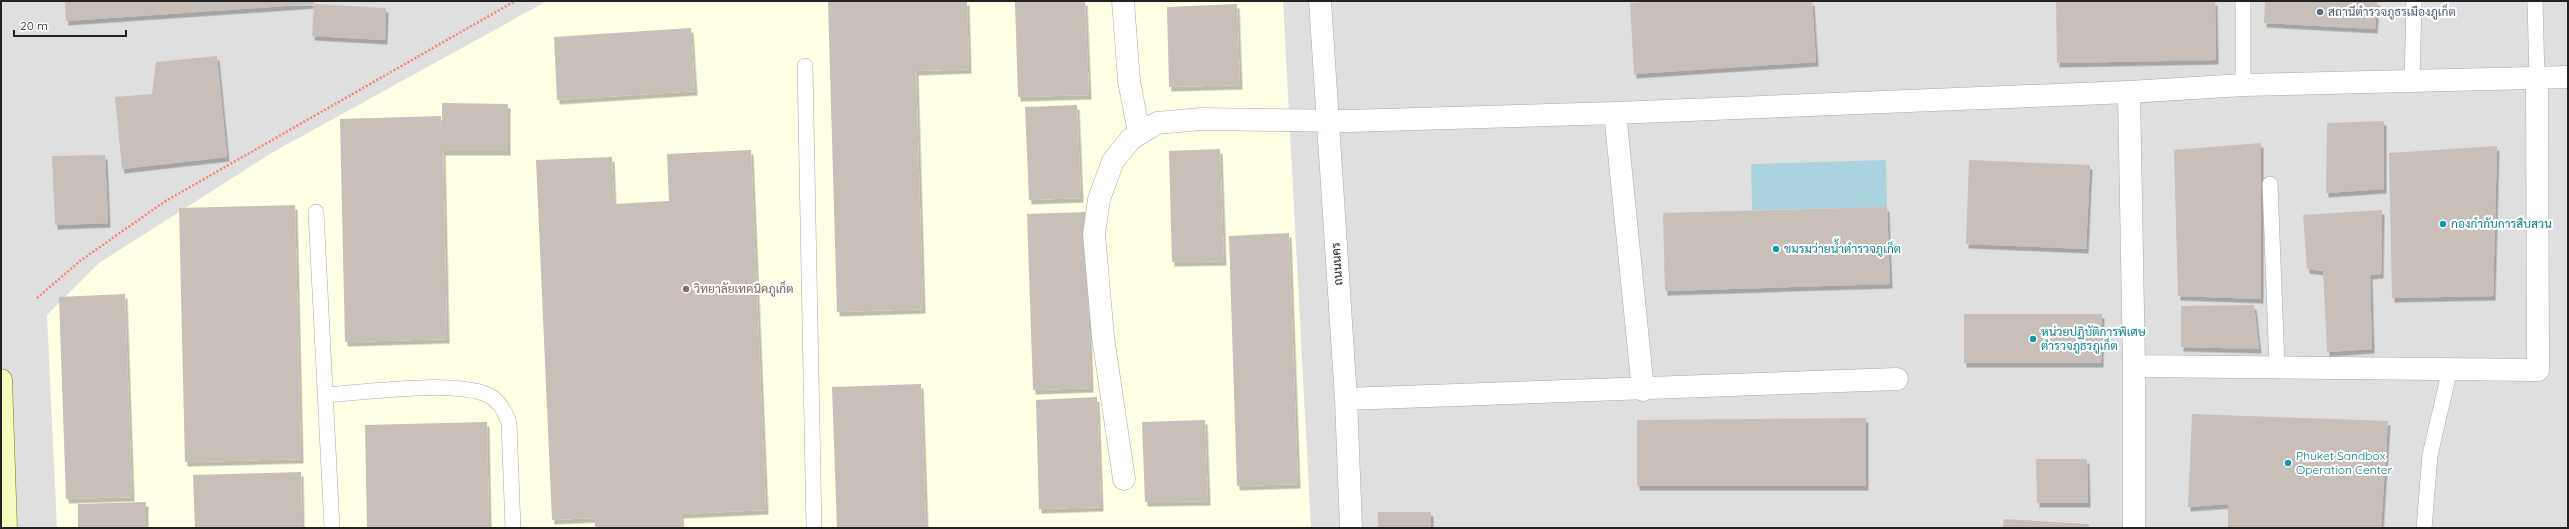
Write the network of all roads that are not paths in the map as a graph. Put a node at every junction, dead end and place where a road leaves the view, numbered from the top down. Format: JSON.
{"nodes":[{"id":1,"x":1123,"y":1,"type":"edge"},
{"id":2,"x":1320,"y":1,"type":"edge"},
{"id":3,"x":2243,"y":1,"type":"edge"},
{"id":4,"x":2414,"y":1,"type":"edge"},
{"id":5,"x":2535,"y":1,"type":"edge"},
{"id":6,"x":805,"y":66,"type":"dead end"},
{"id":7,"x":2568,"y":77,"type":"edge"},
{"id":8,"x":2537,"y":78,"type":"junction"},
{"id":9,"x":2412,"y":82,"type":"junction"},
{"id":10,"x":2243,"y":85,"type":"junction"},
{"id":11,"x":2130,"y":92,"type":"junction"},
{"id":12,"x":1615,"y":113,"type":"junction"},
{"id":13,"x":1328,"y":121,"type":"junction"},
{"id":14,"x":1139,"y":133,"type":"junction"},
{"id":15,"x":2270,"y":184,"type":"dead end"},
{"id":16,"x":316,"y":212,"type":"dead end"},
{"id":17,"x":2134,"y":366,"type":"junction"},
{"id":18,"x":2277,"y":367,"type":"junction"},
{"id":19,"x":2450,"y":369,"type":"junction"},
{"id":20,"x":1897,"y":379,"type":"dead end"},
{"id":21,"x":1,"y":380,"type":"edge"},
{"id":22,"x":1643,"y":390,"type":"junction"},
{"id":23,"x":326,"y":394,"type":"junction"},
{"id":24,"x":1346,"y":399,"type":"junction"},
{"id":25,"x":1124,"y":479,"type":"dead end"},
{"id":26,"x":6,"y":528,"type":"edge"},
{"id":27,"x":332,"y":528,"type":"edge"},
{"id":28,"x":513,"y":528,"type":"edge"},
{"id":29,"x":814,"y":528,"type":"edge"},
{"id":30,"x":1351,"y":528,"type":"edge"},
{"id":31,"x":2134,"y":528,"type":"edge"},
{"id":32,"x":2424,"y":528,"type":"edge"}],
"edges":[{"from":1,"to":14,"type":"street"},
{"from":2,"to":13,"type":"street","name":"ถนนนคร"},
{"from":3,"to":10,"type":"lane"},
{"from":4,"to":9,"type":"lane"},
{"from":5,"to":8,"type":"lane"},
{"from":6,"to":29,"type":"lane"},
{"from":7,"to":8,"type":"street"},
{"from":8,"to":9,"type":"street"},
{"from":8,"to":19,"type":"street"},
{"from":9,"to":10,"type":"street"},
{"from":10,"to":11,"type":"street"},
{"from":11,"to":12,"type":"street"},
{"from":11,"to":17,"type":"street"},
{"from":12,"to":13,"type":"street"},
{"from":12,"to":22,"type":"street"},
{"from":13,"to":14,"type":"street"},
{"from":13,"to":24,"type":"street","name":"ถนนนคร"},
{"from":14,"to":25,"type":"street"},
{"from":15,"to":18,"type":"lane"},
{"from":16,"to":23,"type":"lane"},
{"from":17,"to":18,"type":"street"},
{"from":17,"to":31,"type":"street"},
{"from":18,"to":19,"type":"street"},
{"from":19,"to":32,"type":"lane"},
{"from":20,"to":22,"type":"street"},
{"from":21,"to":26,"type":"street"},
{"from":22,"to":24,"type":"street"},
{"from":23,"to":27,"type":"lane"},
{"from":23,"to":28,"type":"lane"},
{"from":24,"to":30,"type":"street","name":"ถนนนคร"}]}
